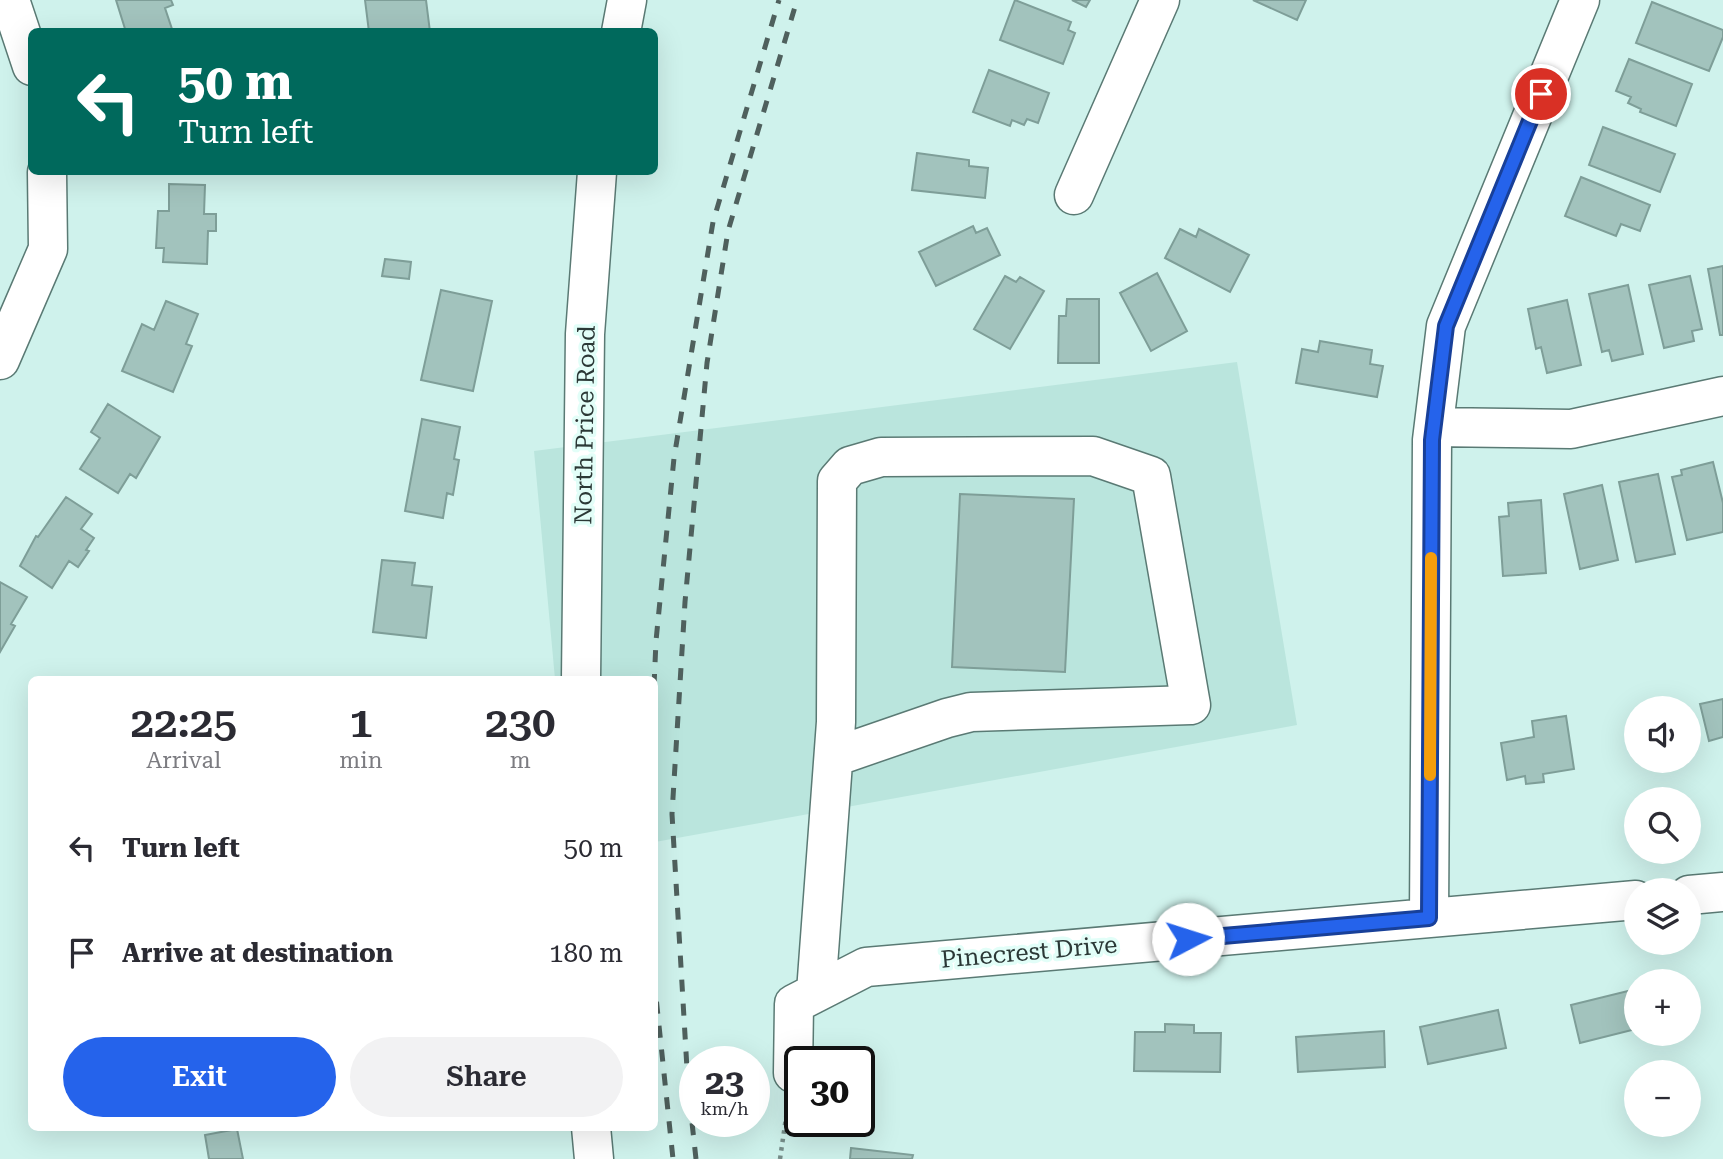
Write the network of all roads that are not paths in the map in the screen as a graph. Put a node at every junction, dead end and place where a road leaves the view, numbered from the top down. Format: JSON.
{"nodes":[{"id":1,"x":9,"y":0,"type":"edge"},
{"id":2,"x":627,"y":0,"type":"edge"},
{"id":3,"x":1160,"y":0,"type":"edge"},
{"id":4,"x":1580,"y":0,"type":"edge"},
{"id":5,"x":622,"y":28,"type":"edge"},
{"id":6,"x":28,"y":55,"type":"edge"},
{"id":7,"x":47,"y":175,"type":"edge"},
{"id":8,"x":597,"y":175,"type":"edge"},
{"id":9,"x":1074,"y":195,"type":"dead end"},
{"id":10,"x":0,"y":360,"type":"edge"},
{"id":11,"x":1723,"y":396,"type":"edge"},
{"id":12,"x":1434,"y":427,"type":"junction"},
{"id":13,"x":582,"y":676,"type":"edge"},
{"id":14,"x":834,"y":757,"type":"junction"},
{"id":15,"x":1723,"y":892,"type":"edge"},
{"id":16,"x":1701,"y":894,"type":"edge"},
{"id":17,"x":1624,"y":901,"type":"edge"},
{"id":18,"x":1429,"y":918,"type":"junction"},
{"id":19,"x":816,"y":992,"type":"junction"},
{"id":20,"x":793,"y":1046,"type":"edge"},
{"id":21,"x":591,"y":1131,"type":"edge"},
{"id":22,"x":594,"y":1159,"type":"edge"}],
"edges":[{"from":1,"to":6,"type":"street"},
{"from":2,"to":5,"type":"street"},
{"from":3,"to":9,"type":"street"},
{"from":4,"to":12,"type":"street"},
{"from":7,"to":10,"type":"street"},
{"from":8,"to":13,"type":"street","name":"North Price Road"},
{"from":11,"to":12,"type":"street"},
{"from":12,"to":18,"type":"street"},
{"from":14,"to":14,"type":"street"},
{"from":14,"to":19,"type":"street"},
{"from":15,"to":16,"type":"street"},
{"from":17,"to":18,"type":"street","name":"Pinecrest Drive"},
{"from":18,"to":19,"type":"street","name":"Pinecrest Drive"},
{"from":19,"to":20,"type":"street","name":"Pinecrest Drive"},
{"from":21,"to":22,"type":"street"}]}
